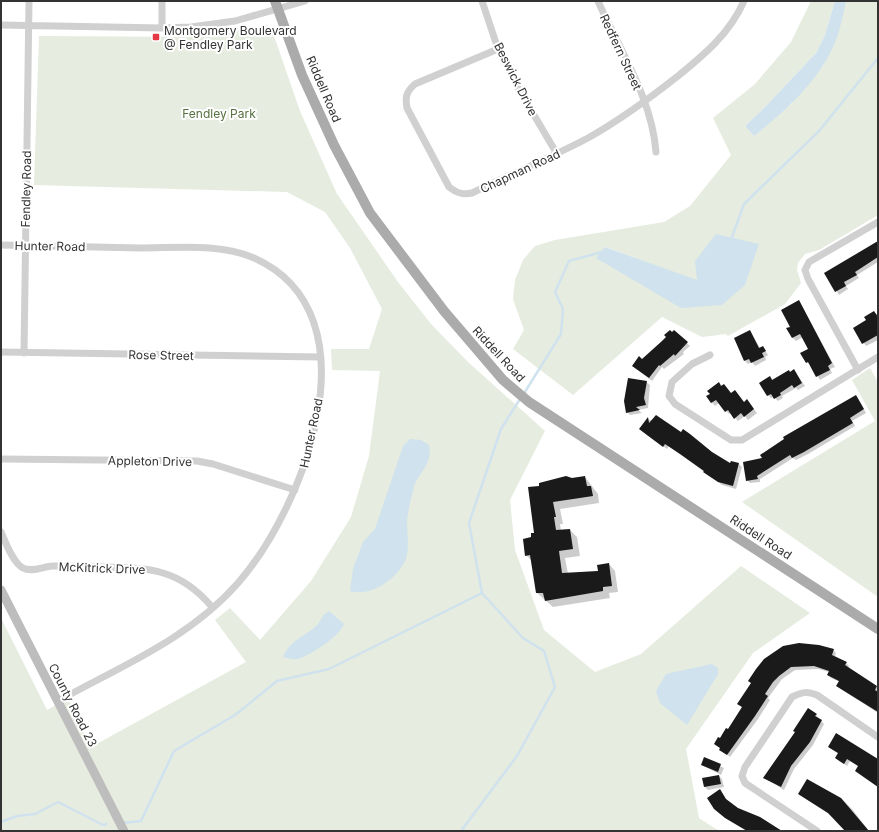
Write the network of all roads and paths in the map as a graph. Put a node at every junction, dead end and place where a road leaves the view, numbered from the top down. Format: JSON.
{"nodes":[{"id":1,"x":29,"y":1,"type":"edge"},
{"id":2,"x":162,"y":1,"type":"edge"},
{"id":3,"x":305,"y":1,"type":"edge"},
{"id":4,"x":482,"y":1,"type":"edge"},
{"id":5,"x":598,"y":1,"type":"edge"},
{"id":6,"x":744,"y":1,"type":"edge"},
{"id":7,"x":277,"y":5,"type":"edge"},
{"id":8,"x":1,"y":25,"type":"edge"},
{"id":9,"x":29,"y":26,"type":"junction"},
{"id":10,"x":162,"y":28,"type":"junction"},
{"id":11,"x":498,"y":49,"type":"junction"},
{"id":12,"x":645,"y":102,"type":"junction"},
{"id":13,"x":656,"y":152,"type":"dead end"},
{"id":14,"x":557,"y":154,"type":"junction"},
{"id":15,"x":878,"y":222,"type":"edge"},
{"id":16,"x":1,"y":245,"type":"edge"},
{"id":17,"x":25,"y":246,"type":"junction"},
{"id":18,"x":1,"y":352,"type":"edge"},
{"id":19,"x":24,"y":353,"type":"junction"},
{"id":20,"x":710,"y":355,"type":"dead end"},
{"id":21,"x":320,"y":357,"type":"junction"},
{"id":22,"x":878,"y":357,"type":"edge"},
{"id":23,"x":858,"y":370,"type":"junction"},
{"id":24,"x":1,"y":459,"type":"edge"},
{"id":25,"x":295,"y":490,"type":"junction"},
{"id":26,"x":1,"y":532,"type":"edge"},
{"id":27,"x":1,"y":590,"type":"edge"},
{"id":28,"x":212,"y":607,"type":"junction"},
{"id":29,"x":878,"y":629,"type":"edge"},
{"id":30,"x":58,"y":701,"type":"junction"},
{"id":31,"x":878,"y":737,"type":"edge"},
{"id":32,"x":124,"y":831,"type":"edge"},
{"id":33,"x":817,"y":831,"type":"edge"}],
"edges":[{"from":1,"to":9,"type":"street","name":"Fendley Road"},
{"from":2,"to":10,"type":"street"},
{"from":3,"to":7,"type":"street"},
{"from":4,"to":11,"type":"street","name":"Beswick Drive"},
{"from":5,"to":12,"type":"street","name":"Redfern Street"},
{"from":6,"to":12,"type":"street","name":"Chapman Road"},
{"from":7,"to":10,"type":"street"},
{"from":7,"to":29,"type":"main road","name":"Riddell Road"},
{"from":8,"to":9,"type":"street"},
{"from":9,"to":10,"type":"street"},
{"from":9,"to":17,"type":"street","name":"Fendley Road"},
{"from":11,"to":14,"type":"street","name":"Beswick Drive"},
{"from":11,"to":14,"type":"street","name":"Chapman Road"},
{"from":12,"to":13,"type":"street","name":"Redfern Street"},
{"from":12,"to":14,"type":"street","name":"Chapman Road"},
{"from":15,"to":23,"type":"street"},
{"from":16,"to":17,"type":"street","name":"Hunter Road"},
{"from":17,"to":19,"type":"street","name":"Fendley Road"},
{"from":17,"to":21,"type":"street","name":"Hunter Road"},
{"from":18,"to":19,"type":"street","name":"Rose Street"},
{"from":19,"to":21,"type":"street","name":"Rose Street"},
{"from":20,"to":23,"type":"street"},
{"from":21,"to":25,"type":"street","name":"Hunter Road"},
{"from":22,"to":23,"type":"street"},
{"from":24,"to":25,"type":"street","name":"Appleton Drive"},
{"from":25,"to":28,"type":"street","name":"Hunter Road"},
{"from":26,"to":28,"type":"street","name":"McKitrick Drive"},
{"from":27,"to":30,"type":"main road","name":"County Road 23"},
{"from":28,"to":30,"type":"street","name":"Hunter Road"},
{"from":30,"to":32,"type":"main road","name":"County Road 23"},
{"from":31,"to":33,"type":"street"}]}
